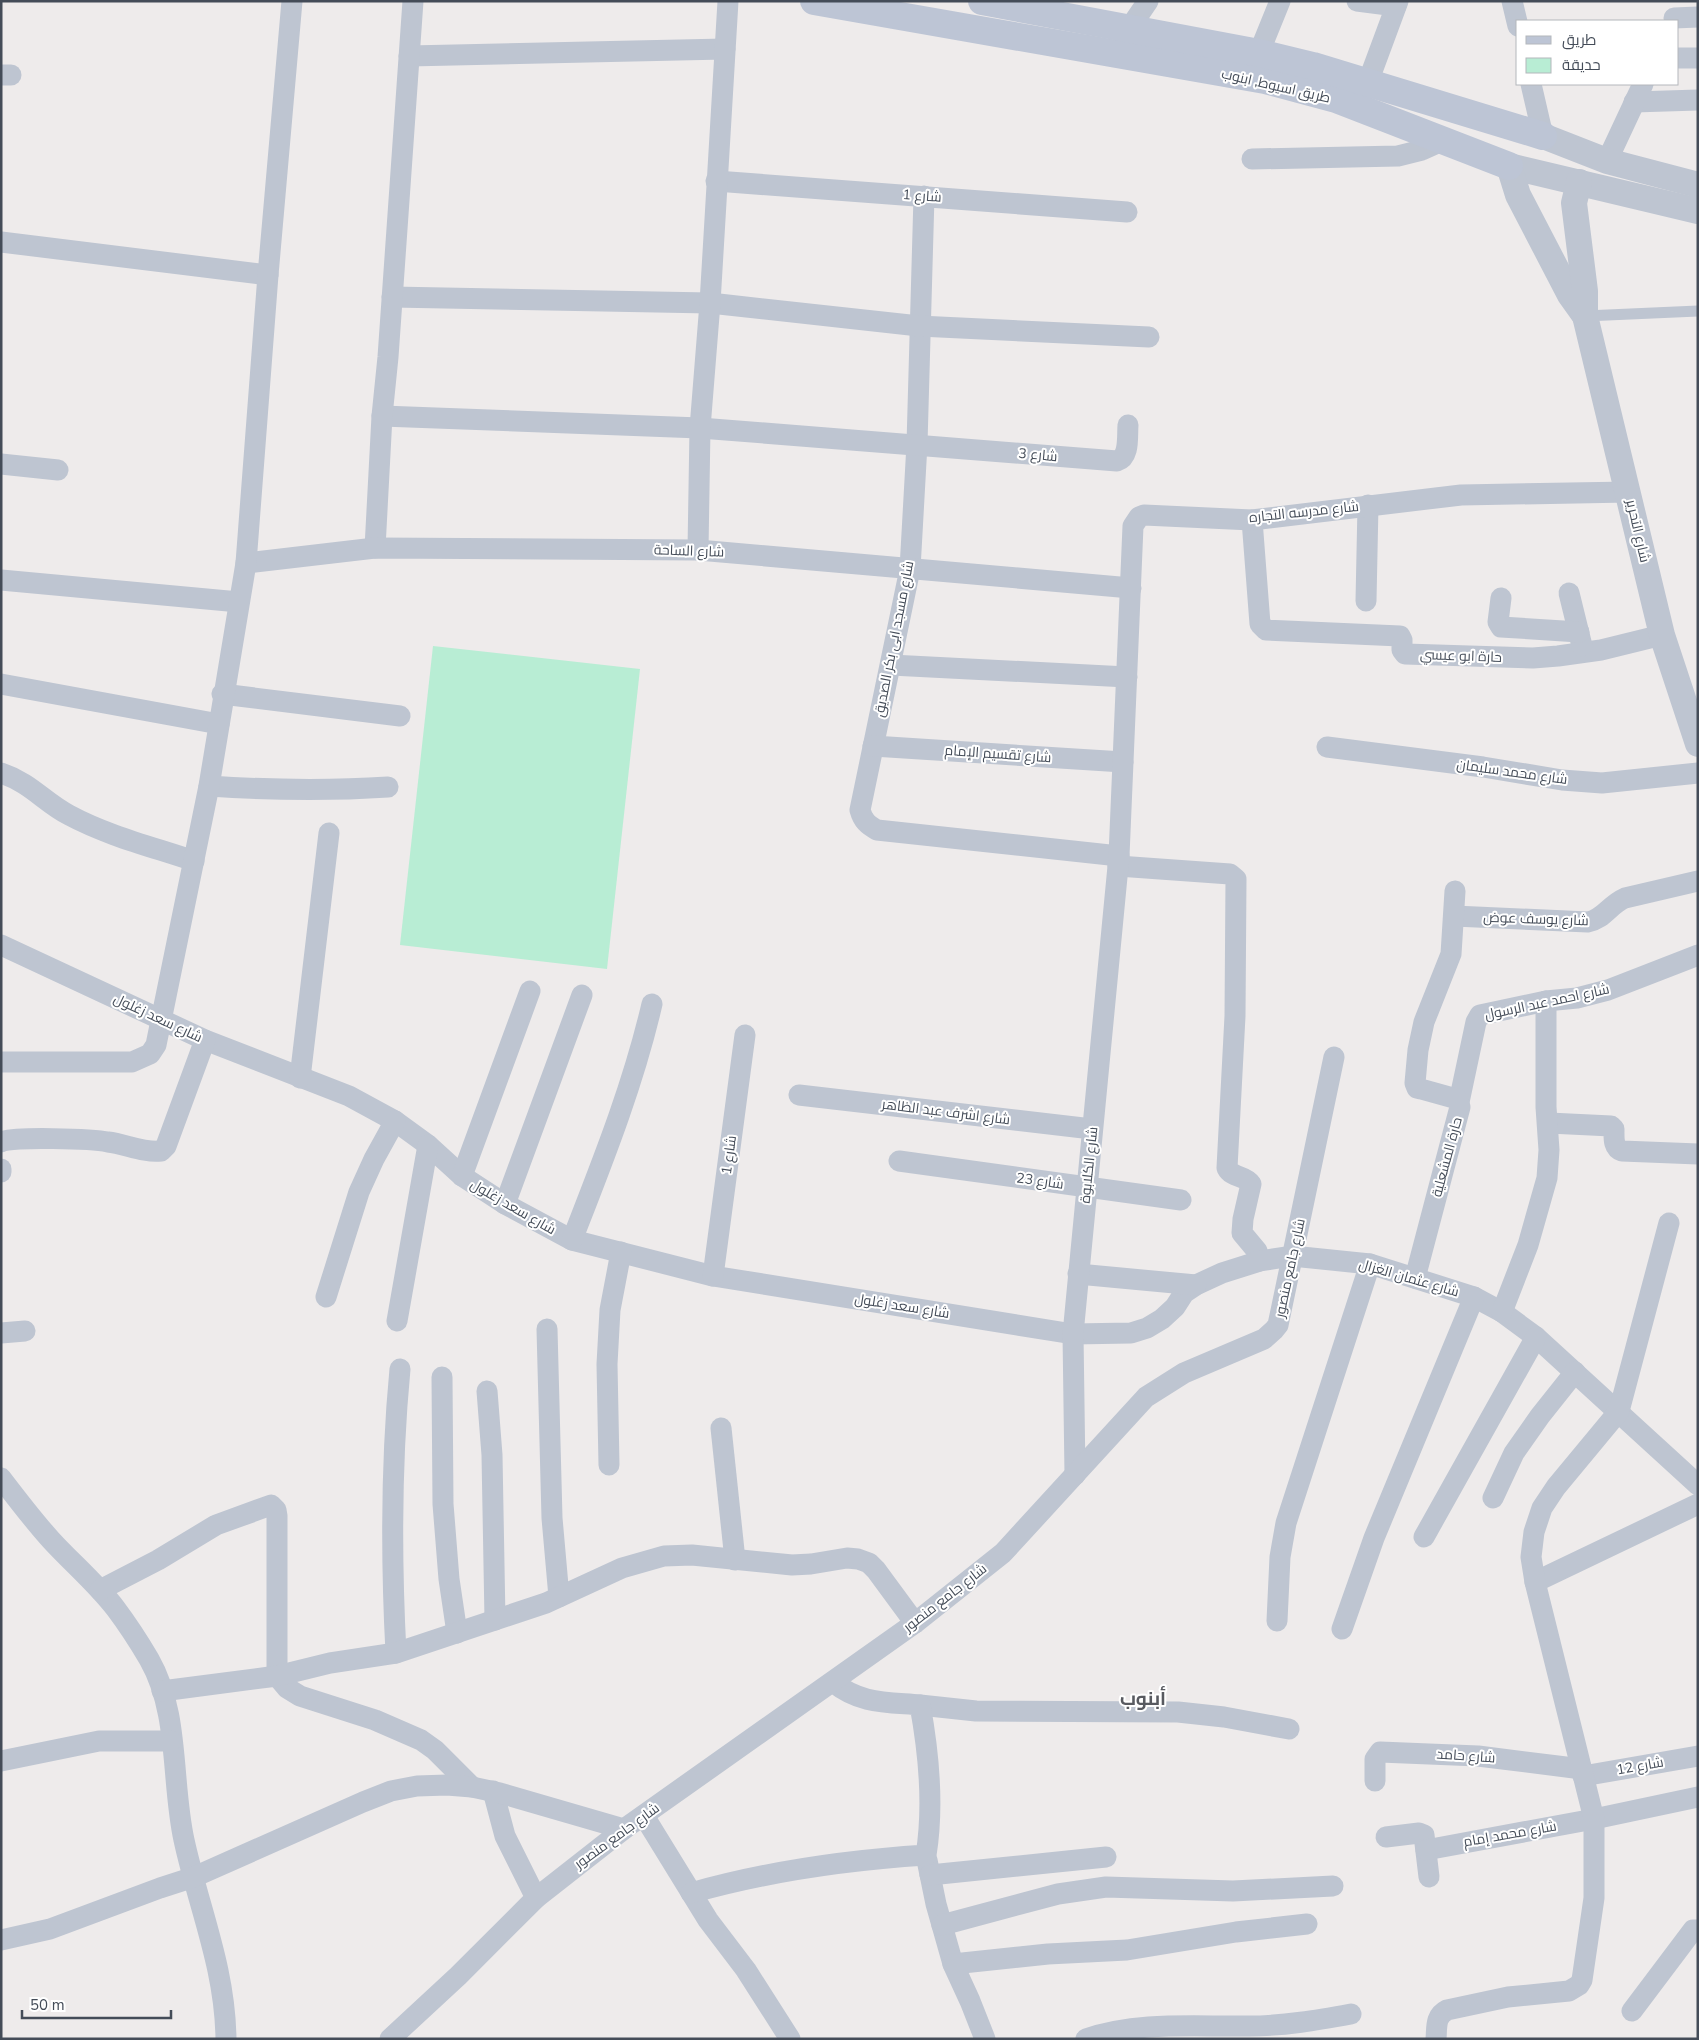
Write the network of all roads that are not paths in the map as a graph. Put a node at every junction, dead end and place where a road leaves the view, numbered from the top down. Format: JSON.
{"nodes":[{"id":1,"x":292,"y":1,"type":"edge"},
{"id":2,"x":413,"y":1,"type":"edge"},
{"id":3,"x":728,"y":1,"type":"edge"},
{"id":4,"x":814,"y":1,"type":"edge"},
{"id":5,"x":982,"y":1,"type":"edge"},
{"id":6,"x":1148,"y":1,"type":"edge"},
{"id":7,"x":1280,"y":1,"type":"edge"},
{"id":8,"x":1357,"y":1,"type":"edge"},
{"id":9,"x":1512,"y":1,"type":"edge"},
{"id":10,"x":1397,"y":4,"type":"edge"},
{"id":11,"x":1675,"y":13,"type":"edge"},
{"id":12,"x":1698,"y":17,"type":"edge"},
{"id":13,"x":1517,"y":20,"type":"edge"},
{"id":14,"x":1128,"y":29,"type":"junction"},
{"id":15,"x":725,"y":49,"type":"junction"},
{"id":16,"x":1258,"y":53,"type":"junction"},
{"id":17,"x":409,"y":56,"type":"junction"},
{"id":18,"x":1124,"y":56,"type":"junction"},
{"id":19,"x":1679,"y":58,"type":"edge"},
{"id":20,"x":1698,"y":58,"type":"edge"},
{"id":21,"x":1368,"y":82,"type":"junction"},
{"id":22,"x":1531,"y":85,"type":"edge"},
{"id":23,"x":1639,"y":93,"type":"edge"},
{"id":24,"x":1698,"y":100,"type":"edge"},
{"id":25,"x":1542,"y":136,"type":"junction"},
{"id":26,"x":1442,"y":141,"type":"junction"},
{"id":27,"x":1252,"y":159,"type":"dead end"},
{"id":28,"x":1607,"y":161,"type":"junction"},
{"id":29,"x":1509,"y":166,"type":"junction"},
{"id":30,"x":716,"y":181,"type":"junction"},
{"id":31,"x":1579,"y":182,"type":"junction"},
{"id":32,"x":1698,"y":185,"type":"edge"},
{"id":33,"x":924,"y":196,"type":"junction"},
{"id":34,"x":1698,"y":211,"type":"edge"},
{"id":35,"x":1127,"y":212,"type":"dead end"},
{"id":36,"x":1,"y":242,"type":"edge"},
{"id":37,"x":268,"y":275,"type":"junction"},
{"id":38,"x":392,"y":297,"type":"junction"},
{"id":39,"x":710,"y":303,"type":"junction"},
{"id":40,"x":1698,"y":311,"type":"edge"},
{"id":41,"x":1586,"y":316,"type":"junction"},
{"id":42,"x":920,"y":326,"type":"junction"},
{"id":43,"x":1149,"y":337,"type":"dead end"},
{"id":44,"x":382,"y":416,"type":"junction"},
{"id":45,"x":1128,"y":425,"type":"dead end"},
{"id":46,"x":700,"y":428,"type":"junction"},
{"id":47,"x":917,"y":444,"type":"junction"},
{"id":48,"x":1,"y":464,"type":"edge"},
{"id":49,"x":58,"y":470,"type":"dead end"},
{"id":50,"x":1629,"y":492,"type":"junction"},
{"id":51,"x":1368,"y":505,"type":"junction"},
{"id":52,"x":1252,"y":520,"type":"junction"},
{"id":53,"x":376,"y":548,"type":"junction"},
{"id":54,"x":698,"y":550,"type":"junction"},
{"id":55,"x":246,"y":563,"type":"junction"},
{"id":56,"x":910,"y":568,"type":"junction"},
{"id":57,"x":1,"y":580,"type":"edge"},
{"id":58,"x":1131,"y":588,"type":"junction"},
{"id":59,"x":1570,"y":593,"type":"dead end"},
{"id":60,"x":1501,"y":598,"type":"dead end"},
{"id":61,"x":1366,"y":601,"type":"dead end"},
{"id":62,"x":239,"y":602,"type":"junction"},
{"id":63,"x":1579,"y":632,"type":"junction"},
{"id":64,"x":1662,"y":634,"type":"junction"},
{"id":65,"x":1584,"y":653,"type":"junction"},
{"id":66,"x":891,"y":665,"type":"junction"},
{"id":67,"x":1127,"y":677,"type":"junction"},
{"id":68,"x":1,"y":684,"type":"edge"},
{"id":69,"x":222,"y":694,"type":"junction"},
{"id":70,"x":400,"y":716,"type":"dead end"},
{"id":71,"x":218,"y":724,"type":"junction"},
{"id":72,"x":1698,"y":744,"type":"edge"},
{"id":73,"x":873,"y":746,"type":"junction"},
{"id":74,"x":1327,"y":747,"type":"dead end"},
{"id":75,"x":1123,"y":762,"type":"junction"},
{"id":76,"x":1,"y":773,"type":"edge"},
{"id":77,"x":1698,"y":773,"type":"edge"},
{"id":78,"x":209,"y":786,"type":"junction"},
{"id":79,"x":388,"y":787,"type":"dead end"},
{"id":80,"x":329,"y":833,"type":"dead end"},
{"id":81,"x":194,"y":861,"type":"junction"},
{"id":82,"x":1118,"y":861,"type":"junction"},
{"id":83,"x":1698,"y":881,"type":"edge"},
{"id":84,"x":1454,"y":891,"type":"dead end"},
{"id":85,"x":1454,"y":916,"type":"junction"},
{"id":86,"x":1,"y":945,"type":"edge"},
{"id":87,"x":1698,"y":955,"type":"edge"},
{"id":88,"x":530,"y":990,"type":"dead end"},
{"id":89,"x":582,"y":995,"type":"dead end"},
{"id":90,"x":1546,"y":1001,"type":"junction"},
{"id":91,"x":652,"y":1004,"type":"dead end"},
{"id":92,"x":161,"y":1020,"type":"junction"},
{"id":93,"x":745,"y":1035,"type":"dead end"},
{"id":94,"x":205,"y":1040,"type":"junction"},
{"id":95,"x":1334,"y":1057,"type":"dead end"},
{"id":96,"x":1,"y":1062,"type":"edge"},
{"id":97,"x":300,"y":1078,"type":"junction"},
{"id":98,"x":799,"y":1095,"type":"dead end"},
{"id":99,"x":1460,"y":1102,"type":"junction"},
{"id":100,"x":395,"y":1121,"type":"junction"},
{"id":101,"x":1548,"y":1123,"type":"junction"},
{"id":102,"x":1092,"y":1129,"type":"junction"},
{"id":103,"x":1,"y":1142,"type":"edge"},
{"id":104,"x":428,"y":1145,"type":"junction"},
{"id":105,"x":1698,"y":1154,"type":"edge"},
{"id":106,"x":899,"y":1161,"type":"dead end"},
{"id":107,"x":462,"y":1176,"type":"junction"},
{"id":108,"x":1087,"y":1187,"type":"junction"},
{"id":109,"x":1181,"y":1200,"type":"dead end"},
{"id":110,"x":505,"y":1204,"type":"junction"},
{"id":111,"x":1669,"y":1224,"type":"dead end"},
{"id":112,"x":572,"y":1240,"type":"junction"},
{"id":113,"x":621,"y":1252,"type":"junction"},
{"id":114,"x":1292,"y":1256,"type":"junction"},
{"id":115,"x":1260,"y":1262,"type":"junction"},
{"id":116,"x":1370,"y":1264,"type":"junction"},
{"id":117,"x":1078,"y":1274,"type":"junction"},
{"id":118,"x":713,"y":1276,"type":"junction"},
{"id":119,"x":1415,"y":1278,"type":"junction"},
{"id":120,"x":1196,"y":1285,"type":"junction"},
{"id":121,"x":326,"y":1297,"type":"dead end"},
{"id":122,"x":1474,"y":1298,"type":"junction"},
{"id":123,"x":1502,"y":1312,"type":"junction"},
{"id":124,"x":396,"y":1321,"type":"dead end"},
{"id":125,"x":547,"y":1329,"type":"dead end"},
{"id":126,"x":25,"y":1331,"type":"dead end"},
{"id":127,"x":1,"y":1333,"type":"edge"},
{"id":128,"x":1073,"y":1334,"type":"junction"},
{"id":129,"x":1536,"y":1337,"type":"junction"},
{"id":130,"x":400,"y":1369,"type":"dead end"},
{"id":131,"x":1575,"y":1372,"type":"junction"},
{"id":132,"x":442,"y":1377,"type":"dead end"},
{"id":133,"x":487,"y":1391,"type":"dead end"},
{"id":134,"x":1619,"y":1410,"type":"junction"},
{"id":135,"x":721,"y":1428,"type":"dead end"},
{"id":136,"x":609,"y":1465,"type":"dead end"},
{"id":137,"x":1075,"y":1475,"type":"junction"},
{"id":138,"x":1,"y":1478,"type":"edge"},
{"id":139,"x":1698,"y":1485,"type":"edge"},
{"id":140,"x":1493,"y":1498,"type":"dead end"},
{"id":141,"x":1698,"y":1504,"type":"edge"},
{"id":142,"x":1424,"y":1537,"type":"dead end"},
{"id":143,"x":735,"y":1560,"type":"junction"},
{"id":144,"x":1535,"y":1582,"type":"junction"},
{"id":145,"x":100,"y":1590,"type":"junction"},
{"id":146,"x":559,"y":1597,"type":"junction"},
{"id":147,"x":495,"y":1620,"type":"junction"},
{"id":148,"x":1278,"y":1621,"type":"dead end"},
{"id":149,"x":915,"y":1623,"type":"junction"},
{"id":150,"x":1342,"y":1629,"type":"dead end"},
{"id":151,"x":457,"y":1633,"type":"junction"},
{"id":152,"x":396,"y":1653,"type":"junction"},
{"id":153,"x":277,"y":1676,"type":"junction"},
{"id":154,"x":833,"y":1682,"type":"junction"},
{"id":155,"x":162,"y":1691,"type":"junction"},
{"id":156,"x":920,"y":1705,"type":"junction"},
{"id":157,"x":1289,"y":1729,"type":"dead end"},
{"id":158,"x":171,"y":1741,"type":"junction"},
{"id":159,"x":1698,"y":1756,"type":"edge"},
{"id":160,"x":1,"y":1761,"type":"edge"},
{"id":161,"x":1582,"y":1772,"type":"junction"},
{"id":162,"x":1375,"y":1781,"type":"dead end"},
{"id":163,"x":482,"y":1789,"type":"junction"},
{"id":164,"x":1698,"y":1797,"type":"edge"},
{"id":165,"x":644,"y":1816,"type":"junction"},
{"id":166,"x":1594,"y":1819,"type":"junction"},
{"id":167,"x":624,"y":1829,"type":"junction"},
{"id":168,"x":1386,"y":1838,"type":"dead end"},
{"id":169,"x":1426,"y":1850,"type":"junction"},
{"id":170,"x":1106,"y":1857,"type":"dead end"},
{"id":171,"x":928,"y":1865,"type":"junction"},
{"id":172,"x":194,"y":1877,"type":"junction"},
{"id":173,"x":1429,"y":1877,"type":"dead end"},
{"id":174,"x":1333,"y":1886,"type":"dead end"},
{"id":175,"x":691,"y":1894,"type":"junction"},
{"id":176,"x":536,"y":1898,"type":"junction"},
{"id":177,"x":1307,"y":1924,"type":"dead end"},
{"id":178,"x":942,"y":1925,"type":"junction"},
{"id":179,"x":1698,"y":1930,"type":"edge"},
{"id":180,"x":1,"y":1940,"type":"edge"},
{"id":181,"x":953,"y":1964,"type":"junction"},
{"id":182,"x":1632,"y":2011,"type":"dead end"},
{"id":183,"x":1352,"y":2014,"type":"dead end"},
{"id":184,"x":1180,"y":2033,"type":"edge"},
{"id":185,"x":226,"y":2039,"type":"edge"},
{"id":186,"x":390,"y":2039,"type":"edge"},
{"id":187,"x":790,"y":2039,"type":"edge"},
{"id":188,"x":984,"y":2039,"type":"edge"},
{"id":189,"x":1086,"y":2039,"type":"edge"},
{"id":190,"x":1436,"y":2039,"type":"edge"}],
"edges":[{"from":1,"to":37,"type":"street"},
{"from":2,"to":17,"type":"street"},
{"from":3,"to":15,"type":"street"},
{"from":4,"to":18,"type":"main road","name":"طريق اسيوط, ابنوب"},
{"from":5,"to":14,"type":"main road","name":"طريق اسيوط, ابنوب"},
{"from":6,"to":14,"type":"street"},
{"from":7,"to":16,"type":"street"},
{"from":8,"to":10,"type":"street"},
{"from":9,"to":13,"type":"street"},
{"from":10,"to":21,"type":"street"},
{"from":11,"to":12,"type":"street"},
{"from":14,"to":16,"type":"main road","name":"طريق اسيوط, ابنوب"},
{"from":14,"to":18,"type":"street"},
{"from":15,"to":17,"type":"street"},
{"from":15,"to":30,"type":"street"},
{"from":16,"to":21,"type":"main road","name":"طريق اسيوط, ابنوب"},
{"from":17,"to":38,"type":"street"},
{"from":18,"to":26,"type":"main road","name":"طريق اسيوط, ابنوب"},
{"from":19,"to":20,"type":"street"},
{"from":21,"to":25,"type":"main road","name":"طريق اسيوط, ابنوب"},
{"from":22,"to":25,"type":"street"},
{"from":23,"to":24,"type":"street"},
{"from":23,"to":28,"type":"street"},
{"from":25,"to":28,"type":"street","name":"طريق اسيوط, ابنوب"},
{"from":26,"to":27,"type":"street"},
{"from":26,"to":29,"type":"main road","name":"طريق اسيوط, ابنوب"},
{"from":28,"to":32,"type":"street","name":"طريق اسيوط, ابنوب"},
{"from":29,"to":31,"type":"street","name":"طريق اسيوط, ابنوب"},
{"from":29,"to":41,"type":"street","name":"شارع التحرير"},
{"from":30,"to":33,"type":"street","name":"شارع 1"},
{"from":30,"to":39,"type":"street"},
{"from":31,"to":34,"type":"street","name":"طريق اسيوط, ابنوب"},
{"from":31,"to":41,"type":"street","name":"شارع التحرير"},
{"from":33,"to":35,"type":"street","name":"شارع 1"},
{"from":33,"to":42,"type":"street","name":"شارع مسجد ابى بكر الصديق"},
{"from":36,"to":37,"type":"street"},
{"from":37,"to":55,"type":"street"},
{"from":38,"to":39,"type":"street"},
{"from":38,"to":44,"type":"street"},
{"from":39,"to":42,"type":"street"},
{"from":39,"to":46,"type":"street"},
{"from":40,"to":41,"type":"lane"},
{"from":41,"to":50,"type":"street","name":"شارع التحرير"},
{"from":42,"to":43,"type":"street"},
{"from":42,"to":47,"type":"street","name":"شارع مسجد ابى بكر الصديق"},
{"from":44,"to":46,"type":"street","name":"شارع 3"},
{"from":44,"to":53,"type":"street"},
{"from":45,"to":47,"type":"street","name":"شارع 3"},
{"from":46,"to":47,"type":"street","name":"شارع 3"},
{"from":46,"to":54,"type":"street"},
{"from":47,"to":56,"type":"street","name":"شارع مسجد ابى بكر الصديق"},
{"from":48,"to":49,"type":"street"},
{"from":50,"to":51,"type":"street","name":"شارع مدرسه التجاره"},
{"from":50,"to":64,"type":"street","name":"شارع التحرير"},
{"from":51,"to":52,"type":"street","name":"شارع مدرسه التجاره"},
{"from":51,"to":61,"type":"street"},
{"from":52,"to":58,"type":"street","name":"شارع مدرسه التجاره"},
{"from":52,"to":65,"type":"street","name":"حارة ابو عيسي"},
{"from":53,"to":54,"type":"street","name":"شارع الساحة"},
{"from":53,"to":55,"type":"street","name":"شارع الساحة"},
{"from":54,"to":56,"type":"street","name":"شارع الساحة"},
{"from":55,"to":62,"type":"street"},
{"from":56,"to":58,"type":"street","name":"شارع الساحة"},
{"from":56,"to":66,"type":"street","name":"شارع مسجد ابى بكر الصديق"},
{"from":57,"to":62,"type":"street"},
{"from":58,"to":67,"type":"street","name":"شارع مدرسه التجاره"},
{"from":59,"to":63,"type":"street"},
{"from":60,"to":63,"type":"street"},
{"from":62,"to":69,"type":"street"},
{"from":63,"to":65,"type":"street"},
{"from":64,"to":65,"type":"street","name":"حارة ابو عيسي"},
{"from":64,"to":72,"type":"street","name":"شارع التحرير"},
{"from":66,"to":67,"type":"street"},
{"from":66,"to":73,"type":"street","name":"شارع مسجد ابى بكر الصديق"},
{"from":67,"to":75,"type":"street","name":"شارع مدرسه التجاره"},
{"from":68,"to":71,"type":"street"},
{"from":69,"to":70,"type":"street"},
{"from":69,"to":71,"type":"street"},
{"from":71,"to":78,"type":"street"},
{"from":73,"to":75,"type":"street","name":"شارع تقسيم الإمام"},
{"from":73,"to":82,"type":"street","name":"شارع مسجد ابى بكر الصديق"},
{"from":74,"to":77,"type":"street","name":"شارع محمد سليمان"},
{"from":75,"to":82,"type":"street","name":"شارع مدرسه التجاره"},
{"from":76,"to":81,"type":"street"},
{"from":78,"to":79,"type":"street"},
{"from":78,"to":81,"type":"street"},
{"from":80,"to":97,"type":"street"},
{"from":81,"to":92,"type":"street"},
{"from":82,"to":102,"type":"street","name":"شارع الكلابوة"},
{"from":82,"to":115,"type":"street"},
{"from":83,"to":85,"type":"street","name":"شارع يوسف عوض"},
{"from":84,"to":85,"type":"street","name":"حارة المشعلية"},
{"from":85,"to":99,"type":"street","name":"حارة المشعلية"},
{"from":86,"to":92,"type":"street","name":"شارع سعد زغلول"},
{"from":87,"to":90,"type":"street","name":"شارع احمد عبد الرسول"},
{"from":88,"to":107,"type":"street"},
{"from":89,"to":110,"type":"street"},
{"from":90,"to":99,"type":"street","name":"شارع احمد عبد الرسول"},
{"from":90,"to":101,"type":"street"},
{"from":91,"to":112,"type":"street"},
{"from":92,"to":94,"type":"street","name":"شارع سعد زغلول"},
{"from":92,"to":96,"type":"street"},
{"from":93,"to":118,"type":"street","name":"شارع 1"},
{"from":94,"to":97,"type":"street","name":"شارع سعد زغلول"},
{"from":94,"to":103,"type":"street"},
{"from":95,"to":114,"type":"street","name":"شارع جامع منصور"},
{"from":97,"to":100,"type":"street","name":"شارع سعد زغلول"},
{"from":98,"to":102,"type":"street","name":"شارع اشرف عبد الظاهر"},
{"from":99,"to":119,"type":"street","name":"حارة المشعلية"},
{"from":100,"to":104,"type":"street","name":"شارع سعد زغلول"},
{"from":100,"to":121,"type":"street"},
{"from":101,"to":105,"type":"street"},
{"from":101,"to":123,"type":"street"},
{"from":102,"to":108,"type":"street","name":"شارع الكلابوة"},
{"from":104,"to":107,"type":"street","name":"شارع سعد زغلول"},
{"from":104,"to":124,"type":"street"},
{"from":106,"to":108,"type":"street","name":"شارع 23"},
{"from":107,"to":110,"type":"street","name":"شارع سعد زغلول"},
{"from":108,"to":109,"type":"street","name":"شارع 23"},
{"from":108,"to":117,"type":"street","name":"شارع الكلابوة"},
{"from":110,"to":112,"type":"street","name":"شارع سعد زغلول"},
{"from":111,"to":134,"type":"street"},
{"from":112,"to":113,"type":"street","name":"شارع سعد زغلول"},
{"from":113,"to":118,"type":"street","name":"شارع سعد زغلول"},
{"from":113,"to":136,"type":"street"},
{"from":114,"to":115,"type":"street","name":"شارع عثمان الغزال"},
{"from":114,"to":116,"type":"street","name":"شارع عثمان الغزال"},
{"from":114,"to":137,"type":"street","name":"شارع جامع منصور"},
{"from":115,"to":120,"type":"street","name":"شارع عثمان الغزال"},
{"from":116,"to":119,"type":"street","name":"شارع عثمان الغزال"},
{"from":116,"to":148,"type":"street"},
{"from":117,"to":120,"type":"street"},
{"from":117,"to":128,"type":"street","name":"شارع الكلابوة"},
{"from":118,"to":128,"type":"street","name":"شارع سعد زغلول"},
{"from":119,"to":122,"type":"street","name":"شارع عثمان الغزال"},
{"from":120,"to":128,"type":"street","name":"شارع عثمان الغزال"},
{"from":122,"to":123,"type":"street","name":"شارع عثمان الغزال"},
{"from":122,"to":150,"type":"street"},
{"from":123,"to":129,"type":"street","name":"شارع عثمان الغزال"},
{"from":125,"to":146,"type":"street"},
{"from":126,"to":127,"type":"street"},
{"from":128,"to":137,"type":"street","name":"شارع الكلابوة"},
{"from":129,"to":131,"type":"street","name":"شارع عثمان الغزال"},
{"from":129,"to":142,"type":"street"},
{"from":130,"to":152,"type":"street"},
{"from":131,"to":134,"type":"street","name":"شارع عثمان الغزال"},
{"from":131,"to":140,"type":"street"},
{"from":132,"to":151,"type":"street"},
{"from":133,"to":147,"type":"street"},
{"from":134,"to":139,"type":"street","name":"شارع عثمان الغزال"},
{"from":134,"to":144,"type":"street"},
{"from":135,"to":143,"type":"street"},
{"from":137,"to":149,"type":"street","name":"شارع جامع منصور"},
{"from":138,"to":145,"type":"street"},
{"from":141,"to":144,"type":"street"},
{"from":143,"to":146,"type":"street"},
{"from":143,"to":149,"type":"street"},
{"from":144,"to":161,"type":"street"},
{"from":145,"to":153,"type":"street"},
{"from":145,"to":155,"type":"street"},
{"from":146,"to":147,"type":"street"},
{"from":147,"to":151,"type":"street"},
{"from":149,"to":154,"type":"street","name":"شارع جامع منصور"},
{"from":151,"to":152,"type":"street"},
{"from":152,"to":153,"type":"street"},
{"from":153,"to":155,"type":"street"},
{"from":153,"to":163,"type":"street"},
{"from":154,"to":156,"type":"street"},
{"from":154,"to":165,"type":"street","name":"شارع جامع منصور"},
{"from":155,"to":158,"type":"street"},
{"from":156,"to":157,"type":"street"},
{"from":156,"to":171,"type":"street"},
{"from":158,"to":160,"type":"street"},
{"from":158,"to":172,"type":"street"},
{"from":159,"to":161,"type":"street","name":"شارع 12"},
{"from":161,"to":162,"type":"street","name":"شارع حامد"},
{"from":161,"to":166,"type":"street"},
{"from":163,"to":167,"type":"street"},
{"from":163,"to":172,"type":"street"},
{"from":163,"to":176,"type":"street"},
{"from":164,"to":166,"type":"street","name":"شارع محمد إمام"},
{"from":165,"to":167,"type":"street","name":"شارع جامع منصور"},
{"from":165,"to":175,"type":"street"},
{"from":166,"to":169,"type":"street","name":"شارع محمد إمام"},
{"from":166,"to":190,"type":"street"},
{"from":167,"to":176,"type":"street","name":"شارع جامع منصور"},
{"from":168,"to":169,"type":"street"},
{"from":169,"to":173,"type":"street"},
{"from":170,"to":171,"type":"street"},
{"from":171,"to":175,"type":"street"},
{"from":171,"to":178,"type":"street"},
{"from":172,"to":180,"type":"street"},
{"from":172,"to":185,"type":"street"},
{"from":174,"to":178,"type":"street"},
{"from":175,"to":187,"type":"street"},
{"from":176,"to":186,"type":"street","name":"شارع جامع منصور"},
{"from":177,"to":181,"type":"street"},
{"from":178,"to":181,"type":"street"},
{"from":179,"to":182,"type":"street"},
{"from":181,"to":188,"type":"street"},
{"from":183,"to":184,"type":"street"},
{"from":184,"to":189,"type":"street"}]}
